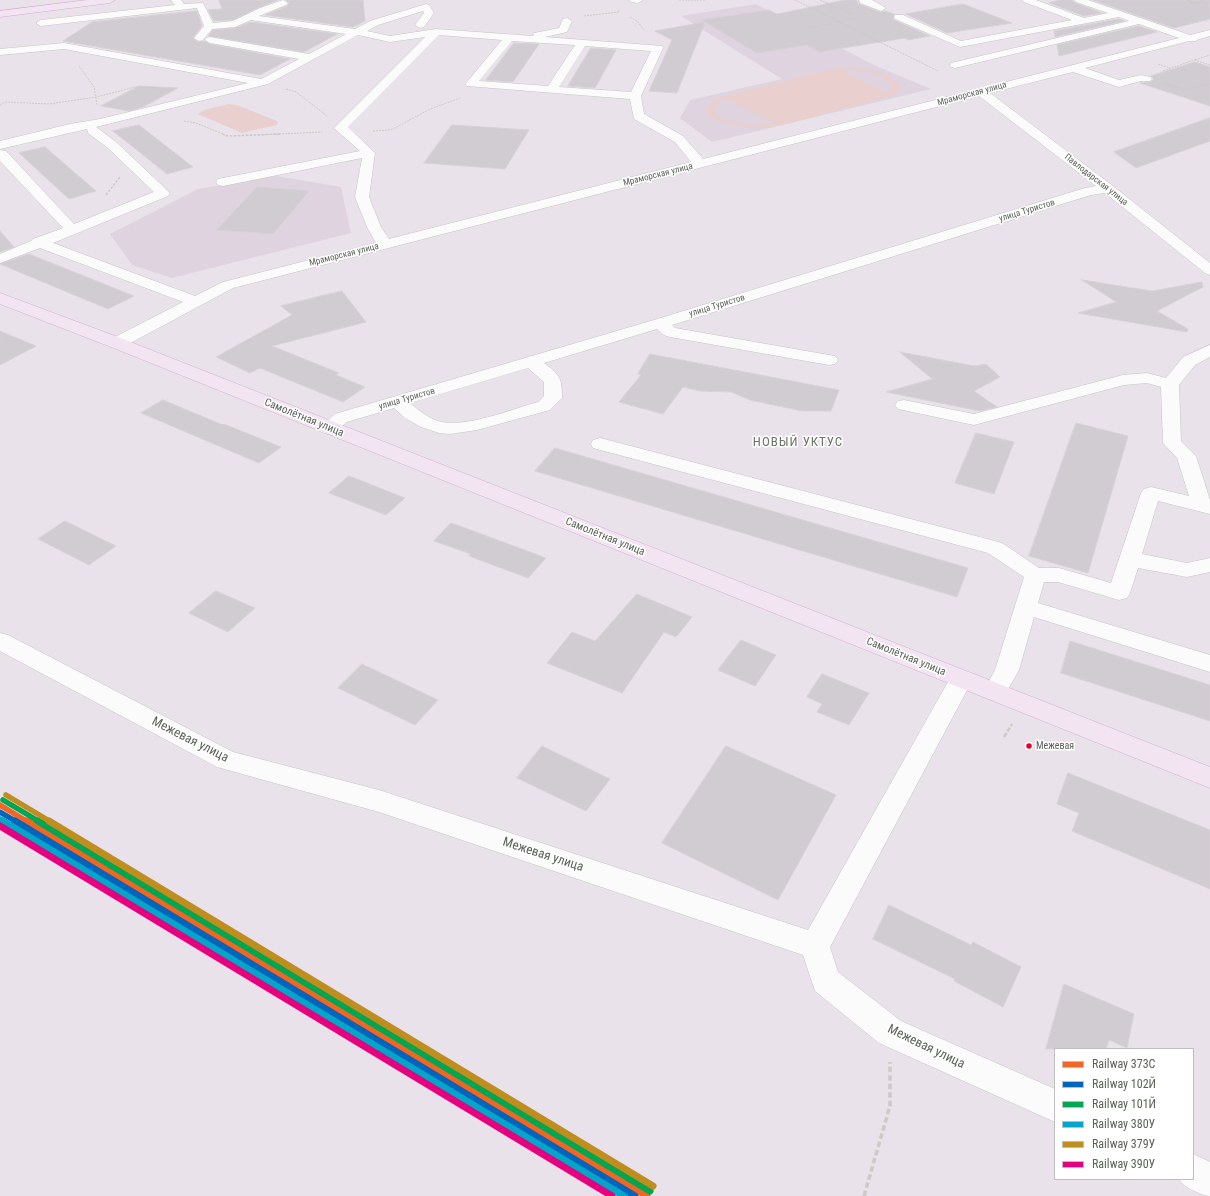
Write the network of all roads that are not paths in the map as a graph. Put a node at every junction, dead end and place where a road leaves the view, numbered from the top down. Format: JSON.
{"nodes":[{"id":1,"x":44,"y":0,"type":"edge"},
{"id":2,"x":110,"y":0,"type":"edge"},
{"id":3,"x":634,"y":0,"type":"edge"},
{"id":4,"x":638,"y":0,"type":"edge"},
{"id":5,"x":866,"y":0,"type":"edge"},
{"id":6,"x":1027,"y":0,"type":"edge"},
{"id":7,"x":1079,"y":0,"type":"edge"},
{"id":8,"x":283,"y":3,"type":"dead end"},
{"id":9,"x":178,"y":4,"type":"edge"},
{"id":10,"x":0,"y":6,"type":"edge"},
{"id":11,"x":881,"y":8,"type":"dead end"},
{"id":12,"x":0,"y":14,"type":"edge"},
{"id":13,"x":1119,"y":14,"type":"junction"},
{"id":14,"x":899,"y":17,"type":"dead end"},
{"id":15,"x":255,"y":18,"type":"dead end"},
{"id":16,"x":1081,"y":20,"type":"junction"},
{"id":17,"x":567,"y":21,"type":"dead end"},
{"id":18,"x":1140,"y":21,"type":"junction"},
{"id":19,"x":41,"y":23,"type":"dead end"},
{"id":20,"x":209,"y":26,"type":"junction"},
{"id":21,"x":420,"y":26,"type":"dead end"},
{"id":22,"x":357,"y":32,"type":"junction"},
{"id":23,"x":436,"y":32,"type":"junction"},
{"id":24,"x":509,"y":38,"type":"junction"},
{"id":25,"x":521,"y":39,"type":"junction"},
{"id":26,"x":1203,"y":39,"type":"edge"},
{"id":27,"x":582,"y":43,"type":"junction"},
{"id":28,"x":0,"y":52,"type":"edge"},
{"id":29,"x":309,"y":57,"type":"junction"},
{"id":30,"x":955,"y":65,"type":"dead end"},
{"id":31,"x":1073,"y":68,"type":"junction"},
{"id":32,"x":1090,"y":74,"type":"junction"},
{"id":33,"x":1146,"y":79,"type":"dead end"},
{"id":34,"x":264,"y":82,"type":"junction"},
{"id":35,"x":551,"y":90,"type":"junction"},
{"id":36,"x":980,"y":92,"type":"junction"},
{"id":37,"x":635,"y":96,"type":"junction"},
{"id":38,"x":96,"y":127,"type":"junction"},
{"id":39,"x":0,"y":149,"type":"edge"},
{"id":40,"x":369,"y":153,"type":"junction"},
{"id":41,"x":701,"y":164,"type":"junction"},
{"id":42,"x":223,"y":182,"type":"dead end"},
{"id":43,"x":1108,"y":189,"type":"junction"},
{"id":44,"x":72,"y":230,"type":"junction"},
{"id":45,"x":38,"y":242,"type":"junction"},
{"id":46,"x":385,"y":245,"type":"junction"},
{"id":47,"x":0,"y":259,"type":"edge"},
{"id":48,"x":1210,"y":270,"type":"edge"},
{"id":49,"x":0,"y":298,"type":"edge"},
{"id":50,"x":196,"y":302,"type":"junction"},
{"id":51,"x":660,"y":323,"type":"junction"},
{"id":52,"x":117,"y":343,"type":"junction"},
{"id":53,"x":1210,"y":350,"type":"edge"},
{"id":54,"x":829,"y":360,"type":"dead end"},
{"id":55,"x":532,"y":362,"type":"junction"},
{"id":56,"x":1170,"y":384,"type":"junction"},
{"id":57,"x":398,"y":402,"type":"junction"},
{"id":58,"x":904,"y":405,"type":"dead end"},
{"id":59,"x":328,"y":428,"type":"junction"},
{"id":60,"x":600,"y":444,"type":"dead end"},
{"id":61,"x":1206,"y":507,"type":"edge"},
{"id":62,"x":1129,"y":560,"type":"junction"},
{"id":63,"x":1210,"y":564,"type":"edge"},
{"id":64,"x":1035,"y":575,"type":"junction"},
{"id":65,"x":1026,"y":607,"type":"junction"},
{"id":66,"x":0,"y":641,"type":"edge"},
{"id":67,"x":1210,"y":664,"type":"edge"},
{"id":68,"x":961,"y":679,"type":"junction"},
{"id":69,"x":995,"y":692,"type":"junction"},
{"id":70,"x":1210,"y":778,"type":"edge"},
{"id":71,"x":815,"y":946,"type":"junction"},
{"id":72,"x":1054,"y":1106,"type":"edge"},
{"id":73,"x":1194,"y":1172,"type":"edge"},
{"id":74,"x":1210,"y":1180,"type":"edge"}],
"edges":[{"from":1,"to":10,"type":"main road"},
{"from":2,"to":12,"type":"main road"},
{"from":3,"to":4,"type":"street"},
{"from":5,"to":11,"type":"street"},
{"from":6,"to":16,"type":"street"},
{"from":7,"to":13,"type":"street"},
{"from":8,"to":20,"type":"street"},
{"from":9,"to":19,"type":"street"},
{"from":9,"to":20,"type":"street"},
{"from":13,"to":16,"type":"street"},
{"from":13,"to":18,"type":"street"},
{"from":14,"to":16,"type":"street"},
{"from":15,"to":22,"type":"street"},
{"from":17,"to":25,"type":"street"},
{"from":18,"to":26,"type":"street"},
{"from":18,"to":30,"type":"street"},
{"from":20,"to":29,"type":"street"},
{"from":21,"to":22,"type":"street"},
{"from":22,"to":23,"type":"street"},
{"from":22,"to":29,"type":"street"},
{"from":23,"to":24,"type":"street"},
{"from":23,"to":40,"type":"street"},
{"from":24,"to":25,"type":"street"},
{"from":24,"to":35,"type":"street"},
{"from":25,"to":27,"type":"street"},
{"from":26,"to":31,"type":"street","name":"Мраморская улица"},
{"from":26,"to":32,"type":"street"},
{"from":27,"to":35,"type":"street"},
{"from":27,"to":37,"type":"street"},
{"from":28,"to":34,"type":"street"},
{"from":29,"to":34,"type":"street"},
{"from":31,"to":32,"type":"street"},
{"from":31,"to":36,"type":"street","name":"Мраморская улица"},
{"from":32,"to":33,"type":"street"},
{"from":34,"to":38,"type":"street"},
{"from":35,"to":37,"type":"street"},
{"from":36,"to":41,"type":"street","name":"Мраморская улица"},
{"from":36,"to":43,"type":"street","name":"Павлодарская улица"},
{"from":37,"to":41,"type":"street"},
{"from":38,"to":39,"type":"street"},
{"from":38,"to":44,"type":"street"},
{"from":39,"to":44,"type":"street"},
{"from":40,"to":42,"type":"street"},
{"from":40,"to":46,"type":"street"},
{"from":41,"to":46,"type":"street","name":"Мраморская улица"},
{"from":43,"to":48,"type":"street","name":"Павлодарская улица"},
{"from":43,"to":51,"type":"street","name":"улица Туристов"},
{"from":44,"to":45,"type":"street"},
{"from":45,"to":47,"type":"street"},
{"from":45,"to":50,"type":"street"},
{"from":46,"to":50,"type":"street","name":"Мраморская улица"},
{"from":49,"to":52,"type":"main road","name":"Самолётная улица"},
{"from":50,"to":52,"type":"street","name":"Мраморская улица"},
{"from":51,"to":54,"type":"street"},
{"from":51,"to":55,"type":"street","name":"улица Туристов"},
{"from":52,"to":59,"type":"main road","name":"Самолётная улица"},
{"from":53,"to":56,"type":"street"},
{"from":55,"to":57,"type":"street","name":"улица Туристов"},
{"from":55,"to":57,"type":"street"},
{"from":56,"to":58,"type":"street"},
{"from":56,"to":61,"type":"street"},
{"from":57,"to":59,"type":"street","name":"улица Туристов"},
{"from":59,"to":68,"type":"main road","name":"Самолётная улица"},
{"from":60,"to":64,"type":"street"},
{"from":61,"to":62,"type":"street"},
{"from":62,"to":63,"type":"street"},
{"from":62,"to":64,"type":"street"},
{"from":64,"to":65,"type":"street"},
{"from":65,"to":67,"type":"street"},
{"from":65,"to":69,"type":"street"},
{"from":66,"to":71,"type":"street","name":"Межевая улица"},
{"from":68,"to":69,"type":"main road","name":"Самолётная улица"},
{"from":68,"to":71,"type":"street"},
{"from":69,"to":70,"type":"main road","name":"Самолётная улица"},
{"from":71,"to":72,"type":"street","name":"Межевая улица"},
{"from":73,"to":74,"type":"street"}]}
